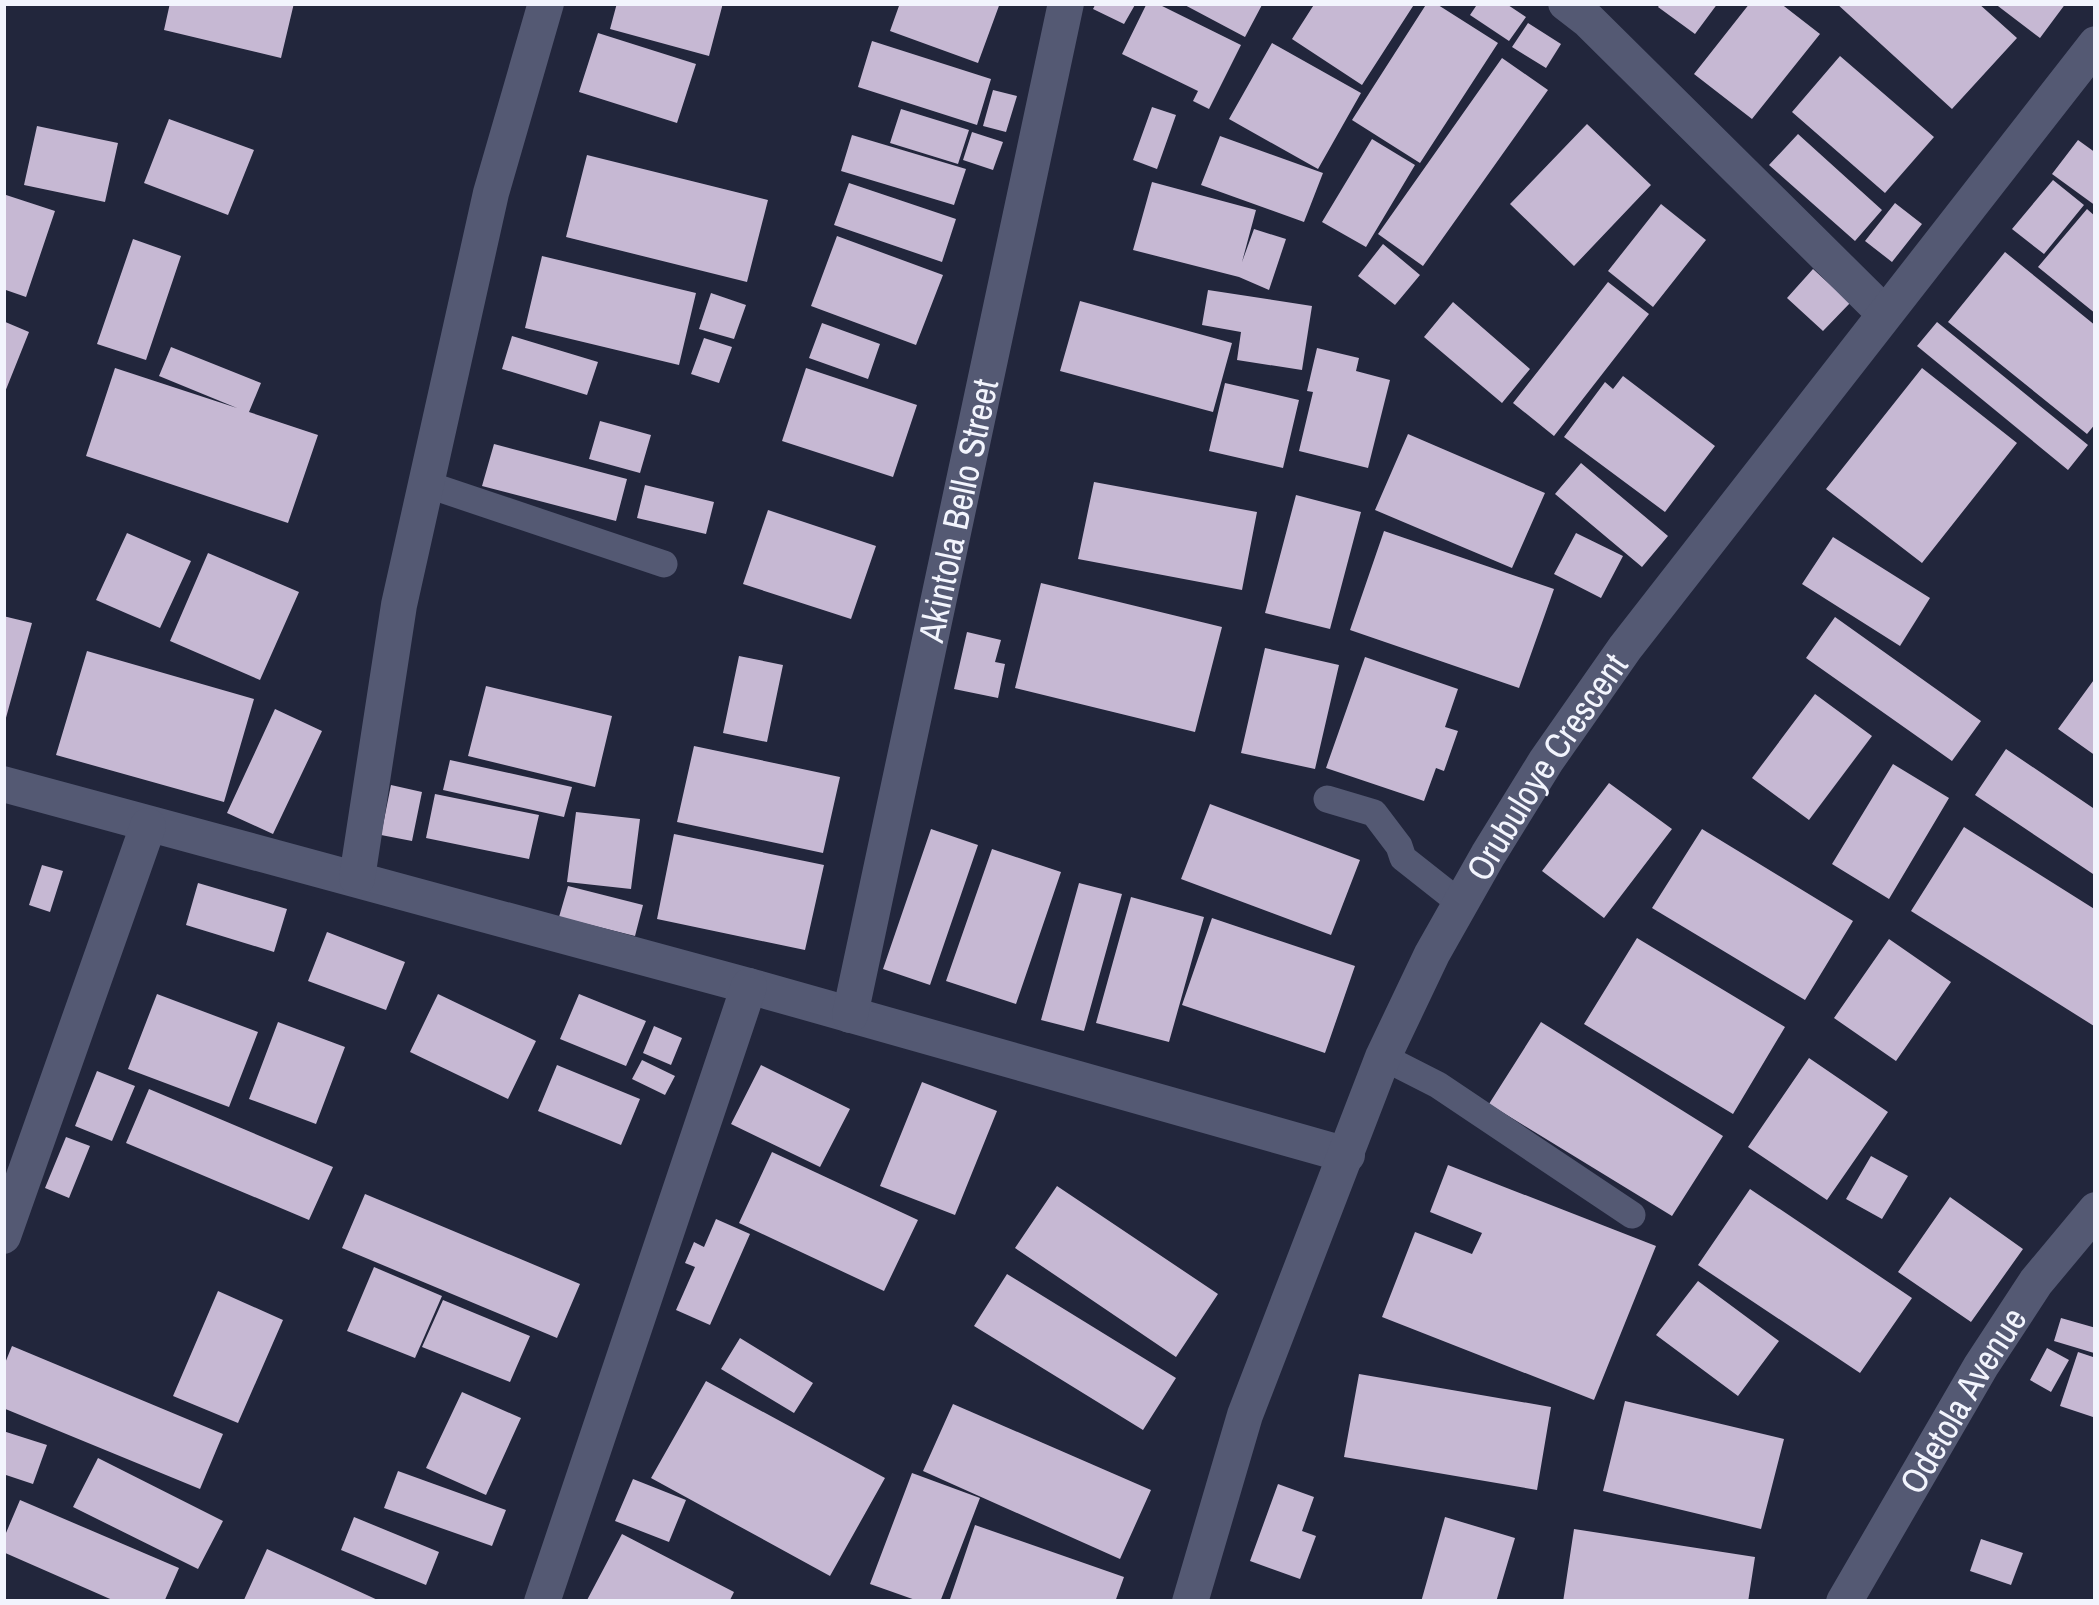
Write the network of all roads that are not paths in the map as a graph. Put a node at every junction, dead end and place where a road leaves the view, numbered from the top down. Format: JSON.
{"nodes":[{"id":1,"x":546,"y":3,"type":"edge"},
{"id":2,"x":1066,"y":3,"type":"edge"},
{"id":3,"x":1566,"y":3,"type":"edge"},
{"id":4,"x":2096,"y":44,"type":"edge"},
{"id":5,"x":1884,"y":313,"type":"junction"},
{"id":6,"x":426,"y":484,"type":"junction"},
{"id":7,"x":664,"y":563,"type":"dead end"},
{"id":8,"x":3,"y":784,"type":"edge"},
{"id":9,"x":1327,"y":800,"type":"dead end"},
{"id":10,"x":148,"y":826,"type":"junction"},
{"id":11,"x":356,"y":878,"type":"junction"},
{"id":12,"x":1460,"y":903,"type":"junction"},
{"id":13,"x":749,"y":986,"type":"junction"},
{"id":14,"x":850,"y":1015,"type":"junction"},
{"id":15,"x":1383,"y":1057,"type":"junction"},
{"id":16,"x":1347,"y":1155,"type":"junction"},
{"id":17,"x":2096,"y":1210,"type":"edge"},
{"id":18,"x":1632,"y":1215,"type":"dead end"},
{"id":19,"x":3,"y":1236,"type":"edge"},
{"id":20,"x":542,"y":1602,"type":"edge"},
{"id":21,"x":1190,"y":1602,"type":"edge"},
{"id":22,"x":1844,"y":1602,"type":"edge"}],
"edges":[{"from":1,"to":6,"type":"street"},
{"from":2,"to":14,"type":"street","name":"Akintola Bello Street"},
{"from":3,"to":5,"type":"street"},
{"from":4,"to":5,"type":"street","name":"Orubuloye Crescent"},
{"from":5,"to":12,"type":"street","name":"Orubuloye Crescent"},
{"from":6,"to":7,"type":"lane"},
{"from":6,"to":11,"type":"street"},
{"from":8,"to":10,"type":"street"},
{"from":9,"to":12,"type":"lane"},
{"from":10,"to":11,"type":"street"},
{"from":10,"to":19,"type":"street"},
{"from":11,"to":13,"type":"street"},
{"from":12,"to":15,"type":"street","name":"Orubuloye Crescent"},
{"from":13,"to":14,"type":"street"},
{"from":13,"to":20,"type":"street"},
{"from":14,"to":16,"type":"street"},
{"from":15,"to":16,"type":"street","name":"Orubuloye Crescent"},
{"from":15,"to":18,"type":"lane"},
{"from":16,"to":21,"type":"street","name":"Orubuloye Crescent"},
{"from":17,"to":22,"type":"street","name":"Odetola Avenue"}]}
